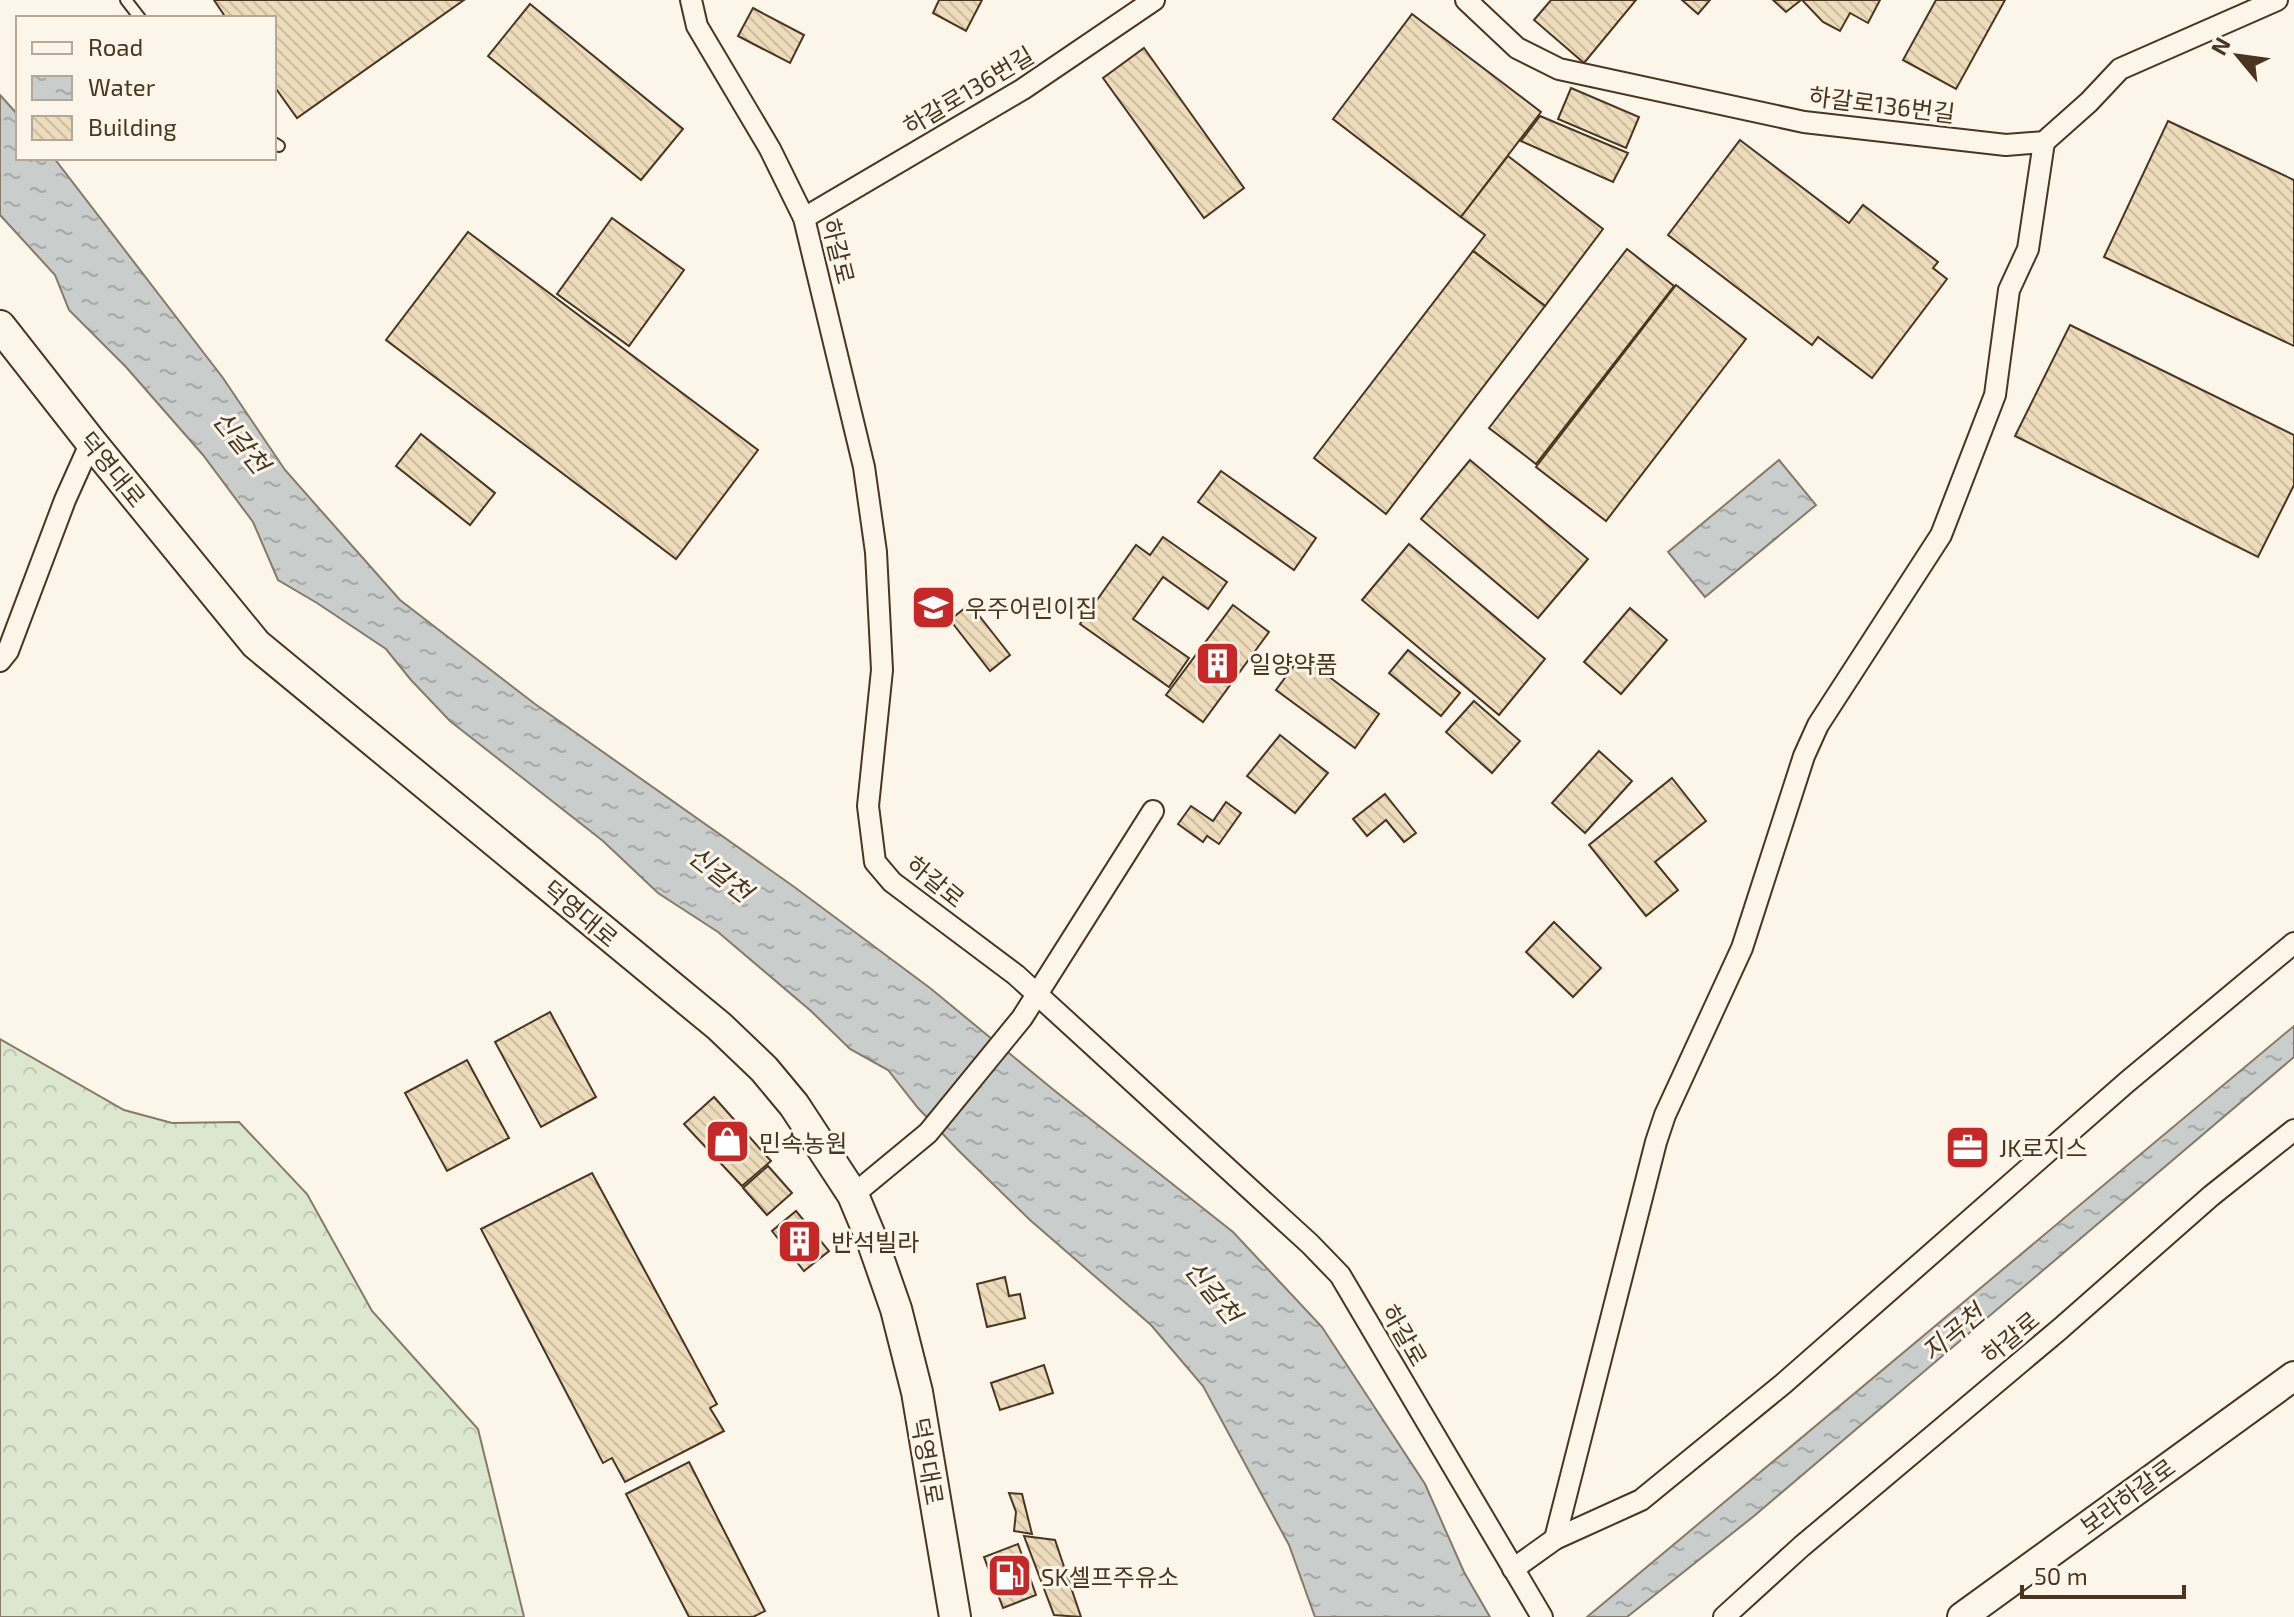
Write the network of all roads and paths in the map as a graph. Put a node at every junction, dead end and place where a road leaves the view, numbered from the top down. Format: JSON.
{"nodes":[{"id":1,"x":126,"y":0,"type":"edge"},
{"id":2,"x":691,"y":0,"type":"edge"},
{"id":3,"x":1154,"y":0,"type":"edge"},
{"id":4,"x":1466,"y":0,"type":"edge"},
{"id":5,"x":2277,"y":0,"type":"edge"},
{"id":6,"x":138,"y":16,"type":"edge"},
{"id":7,"x":2044,"y":142,"type":"junction"},
{"id":8,"x":804,"y":218,"type":"junction"},
{"id":9,"x":0,"y":326,"type":"edge"},
{"id":10,"x":91,"y":442,"type":"junction"},
{"id":11,"x":0,"y":661,"type":"edge"},
{"id":12,"x":1153,"y":811,"type":"dead end"},
{"id":13,"x":2294,"y":943,"type":"edge"},
{"id":14,"x":1037,"y":994,"type":"junction"},
{"id":15,"x":2294,"y":1130,"type":"edge"},
{"id":16,"x":853,"y":1195,"type":"junction"},
{"id":17,"x":2294,"y":1376,"type":"edge"},
{"id":18,"x":1555,"y":1539,"type":"junction"},
{"id":19,"x":1513,"y":1569,"type":"junction"},
{"id":20,"x":955,"y":1617,"type":"edge"},
{"id":21,"x":1541,"y":1617,"type":"edge"},
{"id":22,"x":1724,"y":1617,"type":"edge"},
{"id":23,"x":1962,"y":1617,"type":"edge"}],
"edges":[{"from":1,"to":6,"type":"lane"},
{"from":2,"to":8,"type":"street","name":"하갈로"},
{"from":3,"to":8,"type":"street","name":"하갈로136번길"},
{"from":4,"to":7,"type":"street","name":"하갈로136번길"},
{"from":5,"to":7,"type":"street"},
{"from":7,"to":18,"type":"street"},
{"from":8,"to":14,"type":"street","name":"하갈로"},
{"from":9,"to":10,"type":"main road","name":"덕영대로"},
{"from":10,"to":11,"type":"street"},
{"from":10,"to":16,"type":"main road","name":"덕영대로"},
{"from":12,"to":14,"type":"street"},
{"from":13,"to":18,"type":"street"},
{"from":14,"to":16,"type":"street"},
{"from":14,"to":19,"type":"street","name":"하갈로"},
{"from":15,"to":22,"type":"street","name":"하갈로"},
{"from":16,"to":20,"type":"main road","name":"덕영대로"},
{"from":17,"to":23,"type":"main road","name":"보라하갈로"},
{"from":18,"to":19,"type":"street"},
{"from":19,"to":21,"type":"street","name":"하갈로"}]}
